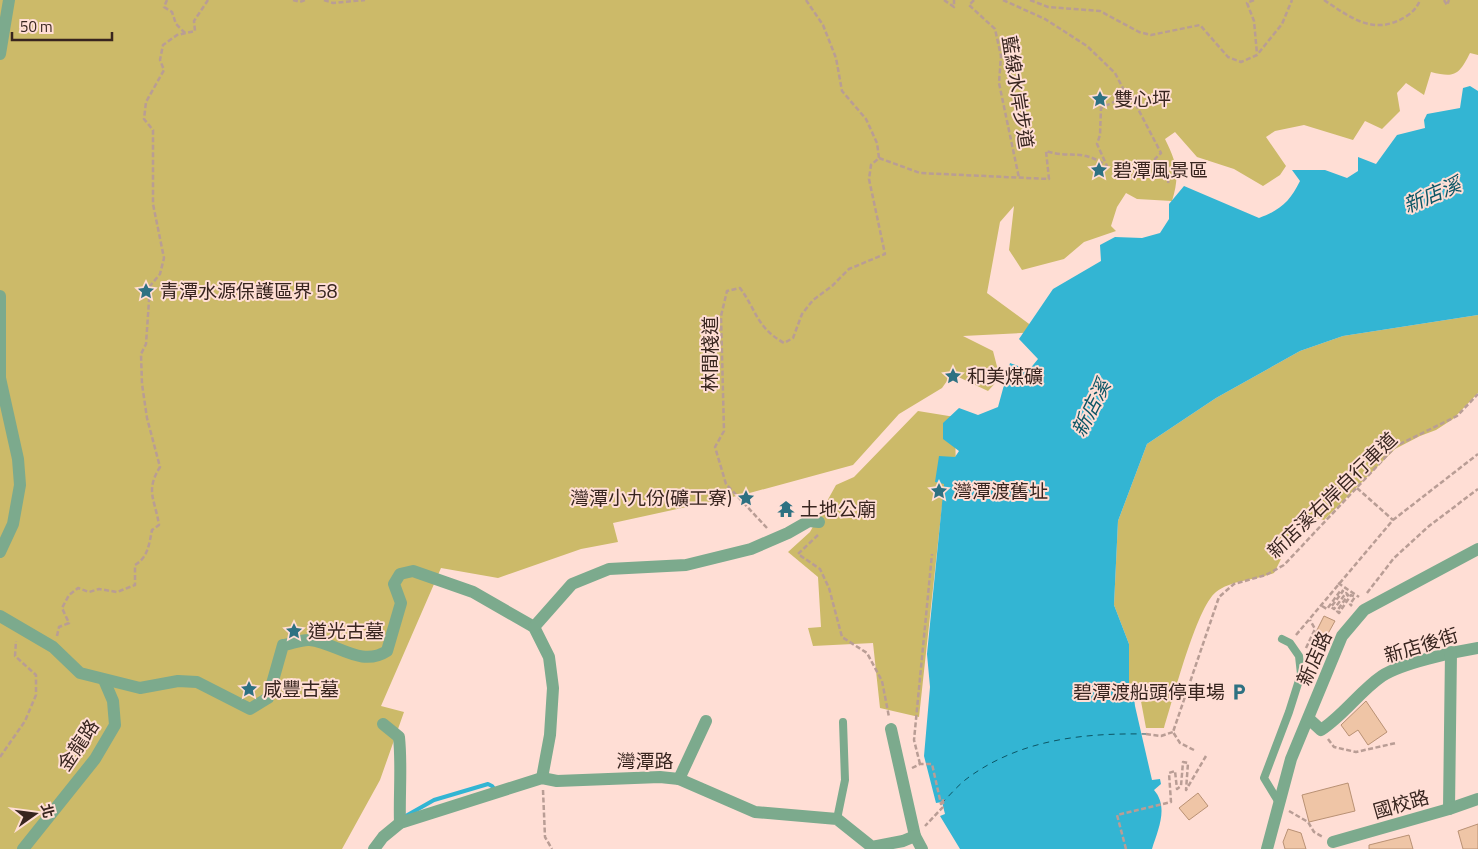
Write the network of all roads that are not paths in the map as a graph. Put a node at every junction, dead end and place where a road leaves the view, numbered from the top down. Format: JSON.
{"nodes":[{"id":1,"x":9,"y":0,"type":"edge"},
{"id":2,"x":0,"y":54,"type":"edge"},
{"id":3,"x":0,"y":296,"type":"edge"},
{"id":4,"x":819,"y":522,"type":"road end"},
{"id":5,"x":1478,"y":549,"type":"edge"},
{"id":6,"x":0,"y":552,"type":"edge"},
{"id":7,"x":0,"y":616,"type":"edge"},
{"id":8,"x":534,"y":627,"type":"junction"},
{"id":9,"x":1282,"y":639,"type":"dead end"},
{"id":10,"x":1478,"y":648,"type":"edge"},
{"id":11,"x":1451,"y":652,"type":"junction"},
{"id":12,"x":104,"y":680,"type":"junction"},
{"id":13,"x":1309,"y":719,"type":"junction"},
{"id":14,"x":706,"y":721,"type":"dead end"},
{"id":15,"x":843,"y":722,"type":"dead end"},
{"id":16,"x":383,"y":724,"type":"dead end"},
{"id":17,"x":892,"y":729,"type":"road end"},
{"id":18,"x":542,"y":778,"type":"junction"},
{"id":19,"x":679,"y":779,"type":"junction"},
{"id":20,"x":1478,"y":799,"type":"edge"},
{"id":21,"x":1278,"y":801,"type":"junction"},
{"id":22,"x":1449,"y":809,"type":"junction"},
{"id":23,"x":837,"y":819,"type":"junction"},
{"id":24,"x":400,"y":823,"type":"junction"},
{"id":25,"x":915,"y":836,"type":"junction"},
{"id":26,"x":1333,"y":842,"type":"road end"},
{"id":27,"x":23,"y":849,"type":"edge"},
{"id":28,"x":374,"y":849,"type":"edge"},
{"id":29,"x":922,"y":849,"type":"edge"},
{"id":30,"x":1267,"y":849,"type":"edge"}],
"edges":[{"from":1,"to":2,"type":"street"},
{"from":3,"to":6,"type":"street"},
{"from":4,"to":8,"type":"street"},
{"from":5,"to":13,"type":"street","name":"新店路"},
{"from":7,"to":12,"type":"street"},
{"from":8,"to":12,"type":"street"},
{"from":8,"to":18,"type":"street"},
{"from":9,"to":21,"type":"lane"},
{"from":10,"to":11,"type":"street","name":"新店後街"},
{"from":11,"to":13,"type":"street","name":"新店後街"},
{"from":11,"to":22,"type":"street"},
{"from":12,"to":27,"type":"street","name":"金龍路"},
{"from":13,"to":21,"type":"street","name":"新店路"},
{"from":14,"to":19,"type":"street"},
{"from":15,"to":23,"type":"lane"},
{"from":16,"to":24,"type":"street"},
{"from":17,"to":25,"type":"street"},
{"from":18,"to":19,"type":"street","name":"灣潭路"},
{"from":18,"to":24,"type":"street","name":"灣潭路"},
{"from":19,"to":23,"type":"street","name":"灣潭路"},
{"from":20,"to":22,"type":"street","name":"國校路"},
{"from":21,"to":30,"type":"street","name":"新店路"},
{"from":22,"to":26,"type":"street","name":"國校路"},
{"from":23,"to":25,"type":"street"},
{"from":24,"to":28,"type":"street","name":"灣潭路"},
{"from":25,"to":29,"type":"street"}]}
